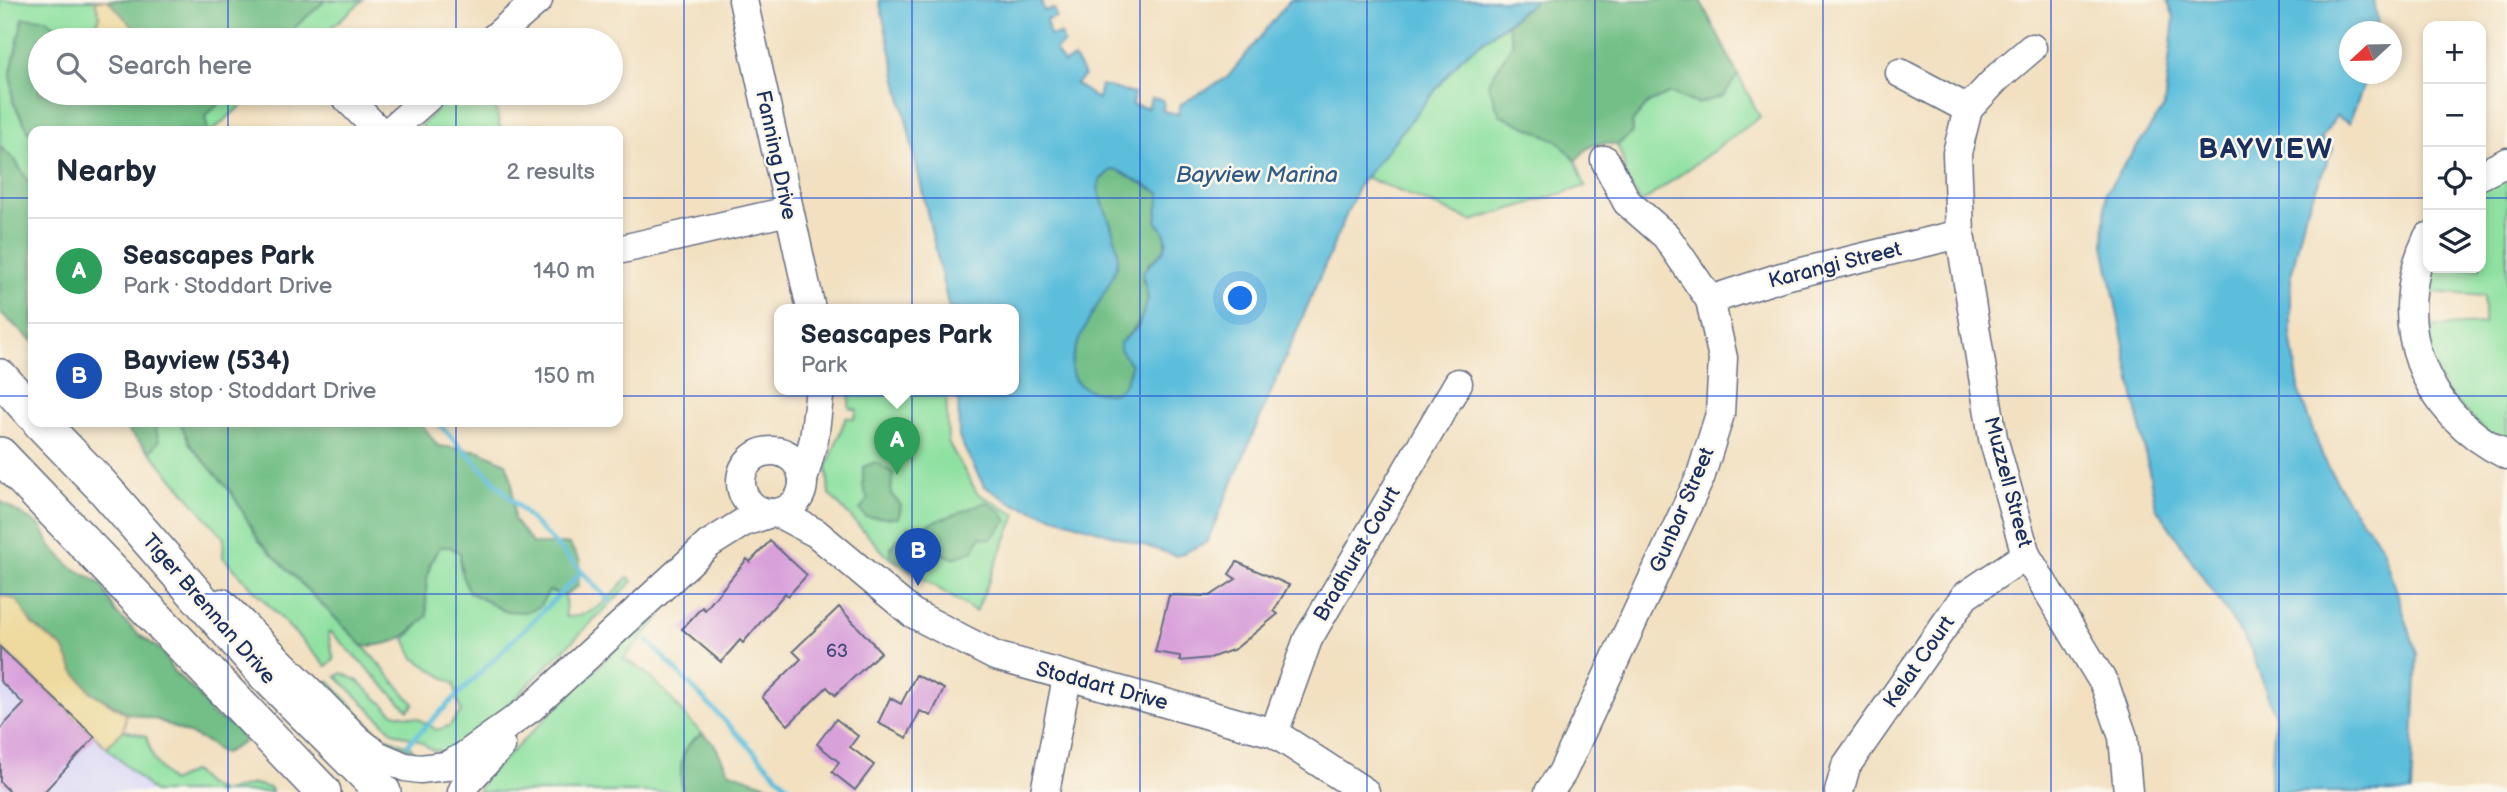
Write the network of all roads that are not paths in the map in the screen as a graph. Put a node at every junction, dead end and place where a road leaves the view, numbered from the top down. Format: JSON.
{"nodes":[{"id":1,"x":538,"y":0,"type":"edge"},
{"id":2,"x":743,"y":0,"type":"edge"},
{"id":3,"x":506,"y":28,"type":"edge"},
{"id":4,"x":2032,"y":48,"type":"dead end"},
{"id":5,"x":1900,"y":73,"type":"dead end"},
{"id":6,"x":354,"y":105,"type":"edge"},
{"id":7,"x":419,"y":105,"type":"edge"},
{"id":8,"x":1968,"y":109,"type":"junction"},
{"id":9,"x":374,"y":126,"type":"edge"},
{"id":10,"x":396,"y":126,"type":"edge"},
{"id":11,"x":1605,"y":160,"type":"dead end"},
{"id":12,"x":2507,"y":163,"type":"edge"},
{"id":13,"x":2486,"y":173,"type":"edge"},
{"id":14,"x":788,"y":211,"type":"junction"},
{"id":15,"x":1960,"y":234,"type":"junction"},
{"id":16,"x":623,"y":249,"type":"edge"},
{"id":17,"x":2423,"y":250,"type":"edge"},
{"id":18,"x":1710,"y":300,"type":"junction"},
{"id":19,"x":810,"y":304,"type":"edge"},
{"id":20,"x":0,"y":377,"type":"edge"},
{"id":21,"x":1458,"y":383,"type":"dead end"},
{"id":22,"x":818,"y":395,"type":"edge"},
{"id":23,"x":819,"y":395,"type":"edge"},
{"id":24,"x":28,"y":408,"type":"edge"},
{"id":25,"x":45,"y":427,"type":"edge"},
{"id":26,"x":758,"y":454,"type":"junction"},
{"id":27,"x":0,"y":455,"type":"edge"},
{"id":28,"x":2507,"y":455,"type":"edge"},
{"id":29,"x":741,"y":480,"type":"junction"},
{"id":30,"x":803,"y":484,"type":"junction"},
{"id":31,"x":101,"y":485,"type":"junction"},
{"id":32,"x":775,"y":513,"type":"junction"},
{"id":33,"x":2026,"y":555,"type":"junction"},
{"id":34,"x":691,"y":560,"type":"junction"},
{"id":35,"x":850,"y":560,"type":"junction"},
{"id":36,"x":1067,"y":678,"type":"junction"},
{"id":37,"x":531,"y":708,"type":"junction"},
{"id":38,"x":1274,"y":733,"type":"junction"},
{"id":39,"x":323,"y":792,"type":"edge"},
{"id":40,"x":383,"y":792,"type":"edge"},
{"id":41,"x":463,"y":792,"type":"edge"},
{"id":42,"x":1045,"y":792,"type":"edge"},
{"id":43,"x":1365,"y":792,"type":"edge"},
{"id":44,"x":1549,"y":792,"type":"edge"},
{"id":45,"x":1839,"y":792,"type":"edge"},
{"id":46,"x":2128,"y":792,"type":"edge"}],
"edges":[{"from":1,"to":3,"type":"street"},
{"from":2,"to":14,"type":"street","name":"Fanning Drive"},
{"from":4,"to":8,"type":"street"},
{"from":5,"to":8,"type":"street"},
{"from":6,"to":9,"type":"street"},
{"from":7,"to":10,"type":"street"},
{"from":8,"to":15,"type":"street","name":"Muzzell Street"},
{"from":11,"to":18,"type":"street","name":"Gunbar Street"},
{"from":12,"to":13,"type":"street"},
{"from":14,"to":16,"type":"street"},
{"from":14,"to":19,"type":"street","name":"Fanning Drive"},
{"from":15,"to":18,"type":"street","name":"Karangi Street"},
{"from":15,"to":33,"type":"street","name":"Muzzell Street"},
{"from":17,"to":28,"type":"street"},
{"from":18,"to":44,"type":"street","name":"Gunbar Street"},
{"from":20,"to":24,"type":"main road"},
{"from":21,"to":38,"type":"street","name":"Bradhurst Court"},
{"from":22,"to":26,"type":"street"},
{"from":23,"to":30,"type":"street"},
{"from":25,"to":31,"type":"main road","name":"Tiger Brennan Drive"},
{"from":26,"to":29,"type":"street"},
{"from":26,"to":30,"type":"street"},
{"from":27,"to":39,"type":"main road","name":"Tiger Brennan Drive"},
{"from":29,"to":32,"type":"street"},
{"from":29,"to":34,"type":"street"},
{"from":30,"to":32,"type":"street"},
{"from":30,"to":35,"type":"street","name":"Stoddart Drive"},
{"from":31,"to":37,"type":"street"},
{"from":31,"to":40,"type":"main road","name":"Tiger Brennan Drive"},
{"from":32,"to":34,"type":"street"},
{"from":32,"to":35,"type":"street","name":"Stoddart Drive"},
{"from":33,"to":45,"type":"street","name":"Kelat Court"},
{"from":33,"to":46,"type":"street","name":"Muzzell Street"},
{"from":34,"to":37,"type":"street"},
{"from":35,"to":36,"type":"street","name":"Stoddart Drive"},
{"from":36,"to":38,"type":"street","name":"Stoddart Drive"},
{"from":36,"to":42,"type":"street"},
{"from":37,"to":41,"type":"street"},
{"from":38,"to":43,"type":"street","name":"Stoddart Drive"}]}
